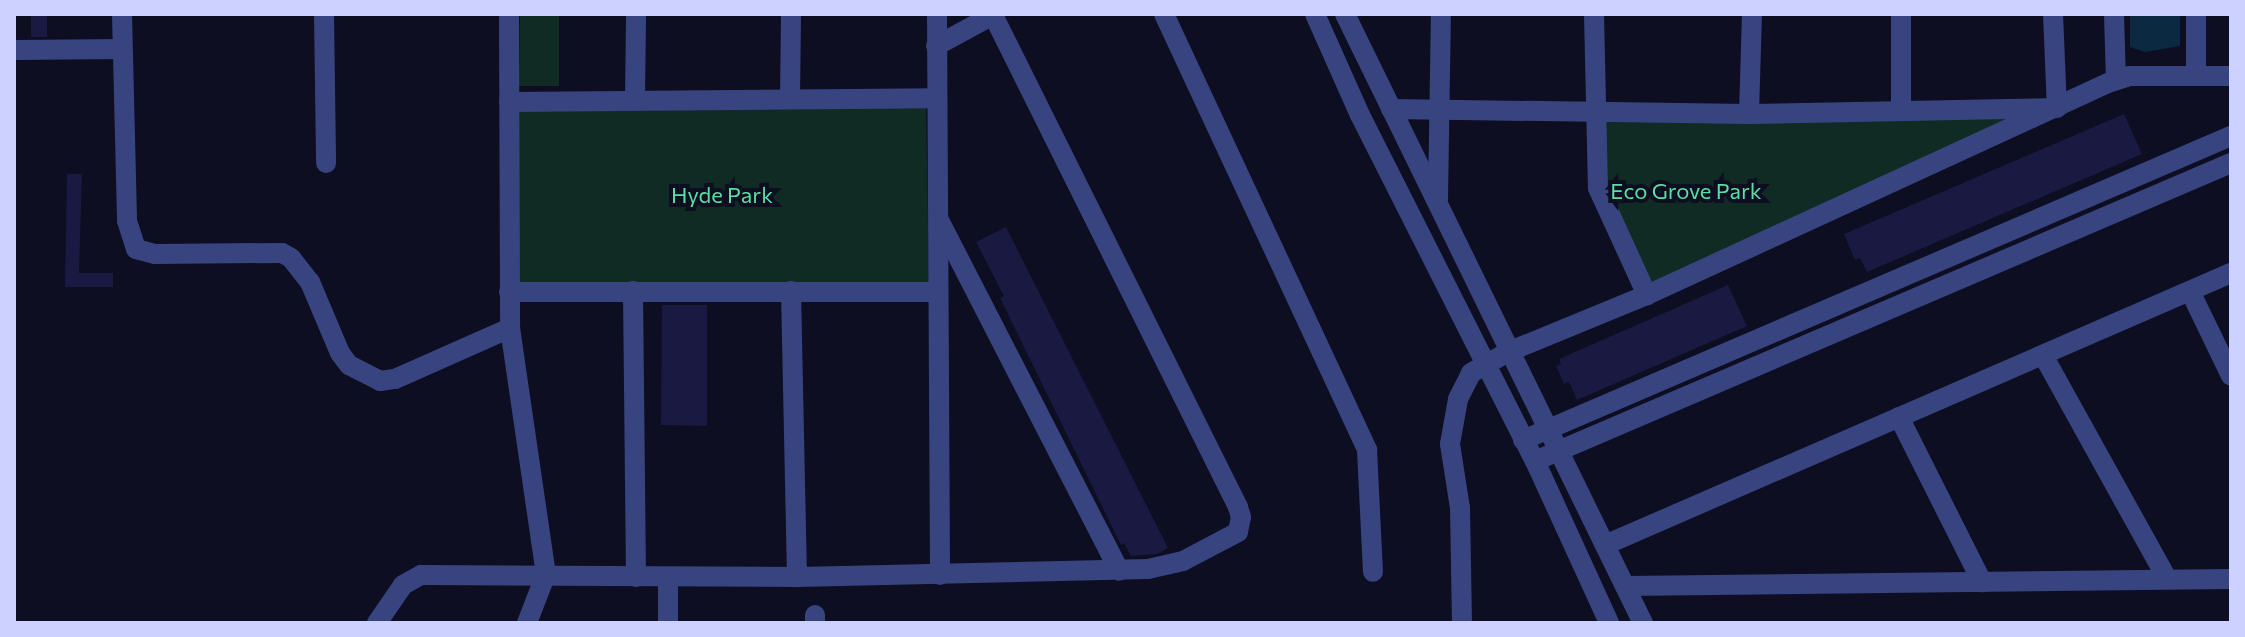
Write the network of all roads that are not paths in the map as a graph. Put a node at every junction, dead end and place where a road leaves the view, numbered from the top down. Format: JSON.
{"nodes":[{"id":1,"x":122,"y":14,"type":"edge"},
{"id":2,"x":324,"y":14,"type":"edge"},
{"id":3,"x":509,"y":14,"type":"edge"},
{"id":4,"x":636,"y":14,"type":"edge"},
{"id":5,"x":791,"y":14,"type":"edge"},
{"id":6,"x":937,"y":14,"type":"edge"},
{"id":7,"x":1164,"y":14,"type":"edge"},
{"id":8,"x":1315,"y":14,"type":"edge"},
{"id":9,"x":1345,"y":14,"type":"edge"},
{"id":10,"x":1441,"y":14,"type":"edge"},
{"id":11,"x":1594,"y":14,"type":"edge"},
{"id":12,"x":1752,"y":14,"type":"edge"},
{"id":13,"x":1901,"y":14,"type":"edge"},
{"id":14,"x":2053,"y":14,"type":"edge"},
{"id":15,"x":2114,"y":14,"type":"edge"},
{"id":16,"x":2196,"y":14,"type":"edge"},
{"id":17,"x":994,"y":15,"type":"edge"},
{"id":18,"x":936,"y":46,"type":"junction"},
{"id":19,"x":122,"y":49,"type":"junction"},
{"id":20,"x":14,"y":50,"type":"edge"},
{"id":21,"x":2196,"y":76,"type":"junction"},
{"id":22,"x":2231,"y":76,"type":"edge"},
{"id":23,"x":2116,"y":80,"type":"junction"},
{"id":24,"x":790,"y":98,"type":"junction"},
{"id":25,"x":937,"y":98,"type":"junction"},
{"id":26,"x":635,"y":99,"type":"junction"},
{"id":27,"x":509,"y":102,"type":"junction"},
{"id":28,"x":2057,"y":108,"type":"junction"},
{"id":29,"x":1391,"y":109,"type":"junction"},
{"id":30,"x":1441,"y":109,"type":"junction"},
{"id":31,"x":1901,"y":111,"type":"junction"},
{"id":32,"x":1596,"y":113,"type":"junction"},
{"id":33,"x":1749,"y":114,"type":"junction"},
{"id":34,"x":2231,"y":136,"type":"edge"},
{"id":35,"x":326,"y":163,"type":"dead end"},
{"id":36,"x":2231,"y":163,"type":"edge"},
{"id":37,"x":1438,"y":203,"type":"junction"},
{"id":38,"x":938,"y":218,"type":"junction"},
{"id":39,"x":2231,"y":273,"type":"edge"},
{"id":40,"x":633,"y":291,"type":"junction"},
{"id":41,"x":791,"y":291,"type":"junction"},
{"id":42,"x":2190,"y":291,"type":"junction"},
{"id":43,"x":509,"y":292,"type":"junction"},
{"id":44,"x":938,"y":292,"type":"junction"},
{"id":45,"x":1647,"y":295,"type":"junction"},
{"id":46,"x":510,"y":328,"type":"junction"},
{"id":47,"x":1508,"y":352,"type":"junction"},
{"id":48,"x":2043,"y":355,"type":"junction"},
{"id":49,"x":1484,"y":365,"type":"junction"},
{"id":50,"x":2231,"y":376,"type":"edge"},
{"id":51,"x":1899,"y":417,"type":"junction"},
{"id":52,"x":1548,"y":427,"type":"junction"},
{"id":53,"x":1523,"y":440,"type":"junction"},
{"id":54,"x":1560,"y":451,"type":"junction"},
{"id":55,"x":1535,"y":461,"type":"junction"},
{"id":56,"x":1605,"y":545,"type":"junction"},
{"id":57,"x":1119,"y":571,"type":"junction"},
{"id":58,"x":1373,"y":572,"type":"dead end"},
{"id":59,"x":546,"y":574,"type":"junction"},
{"id":60,"x":940,"y":575,"type":"junction"},
{"id":61,"x":636,"y":577,"type":"junction"},
{"id":62,"x":668,"y":577,"type":"junction"},
{"id":63,"x":797,"y":577,"type":"junction"},
{"id":64,"x":2167,"y":579,"type":"junction"},
{"id":65,"x":2231,"y":579,"type":"edge"},
{"id":66,"x":1982,"y":582,"type":"junction"},
{"id":67,"x":1625,"y":586,"type":"junction"},
{"id":68,"x":377,"y":623,"type":"edge"},
{"id":69,"x":527,"y":623,"type":"edge"},
{"id":70,"x":668,"y":623,"type":"edge"},
{"id":71,"x":1462,"y":623,"type":"edge"},
{"id":72,"x":1609,"y":623,"type":"edge"},
{"id":73,"x":1643,"y":623,"type":"edge"}],
"edges":[{"from":1,"to":19,"type":"street"},
{"from":2,"to":35,"type":"street"},
{"from":3,"to":27,"type":"street"},
{"from":4,"to":26,"type":"street"},
{"from":5,"to":24,"type":"street"},
{"from":6,"to":18,"type":"street"},
{"from":7,"to":58,"type":"street"},
{"from":8,"to":49,"type":"street"},
{"from":9,"to":29,"type":"street"},
{"from":10,"to":30,"type":"street"},
{"from":11,"to":32,"type":"street"},
{"from":12,"to":33,"type":"street"},
{"from":13,"to":31,"type":"street"},
{"from":14,"to":28,"type":"street"},
{"from":15,"to":23,"type":"street"},
{"from":16,"to":21,"type":"street"},
{"from":17,"to":18,"type":"street"},
{"from":17,"to":57,"type":"street"},
{"from":18,"to":25,"type":"street"},
{"from":19,"to":20,"type":"street"},
{"from":19,"to":46,"type":"street"},
{"from":21,"to":22,"type":"street"},
{"from":21,"to":23,"type":"street"},
{"from":23,"to":28,"type":"street"},
{"from":24,"to":25,"type":"street"},
{"from":24,"to":26,"type":"street"},
{"from":25,"to":38,"type":"street"},
{"from":26,"to":27,"type":"street"},
{"from":27,"to":43,"type":"street"},
{"from":28,"to":31,"type":"street"},
{"from":28,"to":45,"type":"street"},
{"from":29,"to":30,"type":"street"},
{"from":29,"to":37,"type":"street"},
{"from":30,"to":32,"type":"street"},
{"from":30,"to":37,"type":"street"},
{"from":31,"to":33,"type":"street"},
{"from":32,"to":33,"type":"street"},
{"from":32,"to":45,"type":"street"},
{"from":34,"to":52,"type":"street"},
{"from":36,"to":54,"type":"street"},
{"from":37,"to":47,"type":"street"},
{"from":38,"to":44,"type":"street"},
{"from":38,"to":57,"type":"street"},
{"from":39,"to":42,"type":"street"},
{"from":40,"to":41,"type":"street"},
{"from":40,"to":43,"type":"street"},
{"from":40,"to":61,"type":"street"},
{"from":41,"to":44,"type":"street"},
{"from":41,"to":63,"type":"street"},
{"from":42,"to":48,"type":"street"},
{"from":42,"to":50,"type":"street"},
{"from":43,"to":46,"type":"street"},
{"from":44,"to":60,"type":"street"},
{"from":45,"to":47,"type":"street"},
{"from":46,"to":59,"type":"street"},
{"from":47,"to":49,"type":"street"},
{"from":47,"to":52,"type":"street"},
{"from":48,"to":51,"type":"street"},
{"from":48,"to":64,"type":"street"},
{"from":49,"to":53,"type":"street"},
{"from":49,"to":71,"type":"street"},
{"from":51,"to":56,"type":"street"},
{"from":51,"to":66,"type":"street"},
{"from":52,"to":53,"type":"street"},
{"from":52,"to":54,"type":"street"},
{"from":53,"to":55,"type":"street"},
{"from":54,"to":55,"type":"street"},
{"from":54,"to":56,"type":"street"},
{"from":55,"to":72,"type":"street"},
{"from":56,"to":67,"type":"street"},
{"from":57,"to":60,"type":"street"},
{"from":59,"to":61,"type":"street"},
{"from":59,"to":68,"type":"street"},
{"from":59,"to":69,"type":"street"},
{"from":60,"to":63,"type":"street"},
{"from":61,"to":62,"type":"street"},
{"from":62,"to":63,"type":"street"},
{"from":62,"to":70,"type":"street"},
{"from":64,"to":65,"type":"street"},
{"from":64,"to":66,"type":"street"},
{"from":66,"to":67,"type":"street"},
{"from":67,"to":73,"type":"street"}]}
